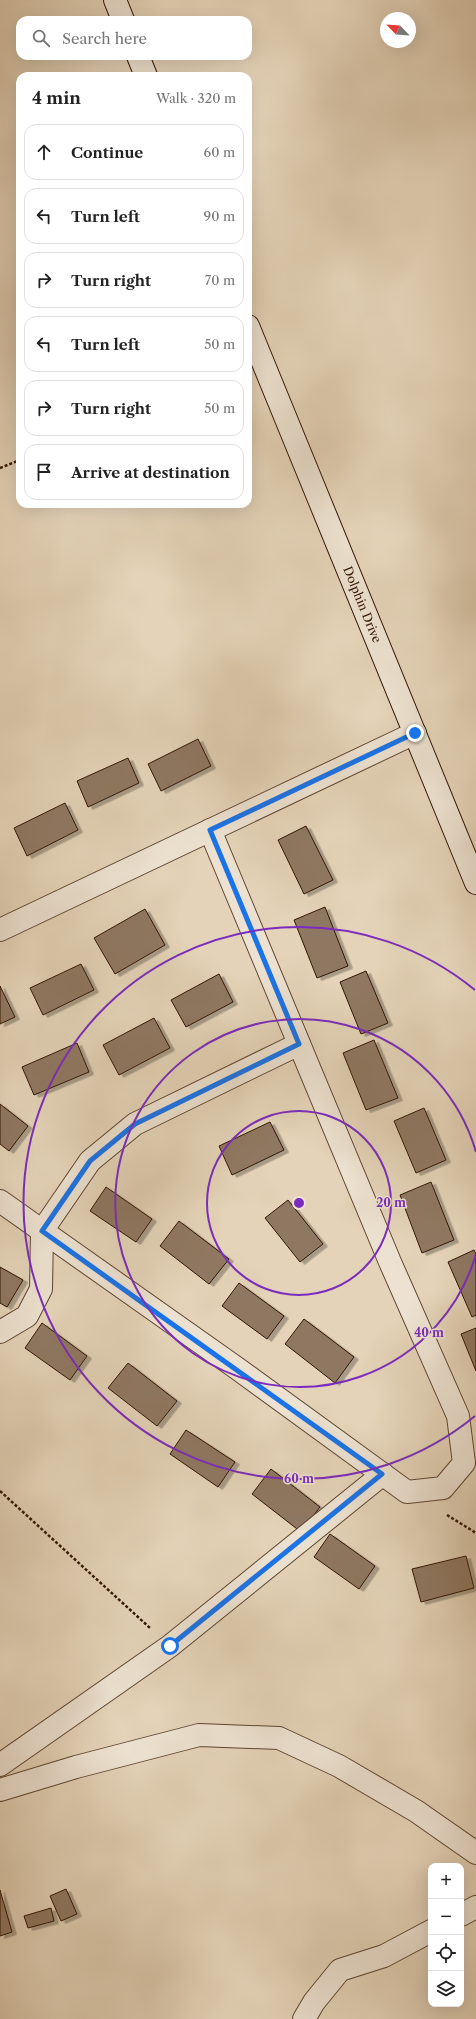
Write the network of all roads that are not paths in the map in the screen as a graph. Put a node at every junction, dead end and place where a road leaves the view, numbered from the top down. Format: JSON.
{"nodes":[{"id":1,"x":115,"y":0,"type":"edge"},
{"id":2,"x":121,"y":16,"type":"edge"},
{"id":3,"x":140,"y":60,"type":"edge"},
{"id":4,"x":144,"y":72,"type":"edge"},
{"id":5,"x":252,"y":336,"type":"edge"},
{"id":6,"x":415,"y":733,"type":"junction"},
{"id":7,"x":210,"y":830,"type":"junction"},
{"id":8,"x":476,"y":883,"type":"edge"},
{"id":9,"x":0,"y":930,"type":"edge"},
{"id":10,"x":299,"y":1044,"type":"junction"},
{"id":11,"x":0,"y":1201,"type":"edge"},
{"id":12,"x":42,"y":1231,"type":"junction"},
{"id":13,"x":0,"y":1332,"type":"edge"},
{"id":14,"x":382,"y":1474,"type":"junction"},
{"id":15,"x":0,"y":1765,"type":"edge"},
{"id":16,"x":0,"y":1790,"type":"edge"},
{"id":17,"x":476,"y":1852,"type":"edge"},
{"id":18,"x":476,"y":1907,"type":"edge"},
{"id":19,"x":464,"y":1913,"type":"edge"},
{"id":20,"x":428,"y":1933,"type":"edge"},
{"id":21,"x":304,"y":2019,"type":"edge"}],
"edges":[{"from":1,"to":2,"type":"street"},
{"from":3,"to":4,"type":"street"},
{"from":5,"to":6,"type":"street","name":"Dolphin Drive"},
{"from":6,"to":7,"type":"street"},
{"from":6,"to":8,"type":"street","name":"Dolphin Drive"},
{"from":7,"to":9,"type":"street"},
{"from":7,"to":10,"type":"street"},
{"from":10,"to":12,"type":"street"},
{"from":10,"to":14,"type":"street"},
{"from":11,"to":12,"type":"street"},
{"from":12,"to":13,"type":"street"},
{"from":12,"to":14,"type":"street"},
{"from":14,"to":15,"type":"street"},
{"from":16,"to":17,"type":"street"},
{"from":18,"to":19,"type":"street"},
{"from":20,"to":21,"type":"street"}]}
